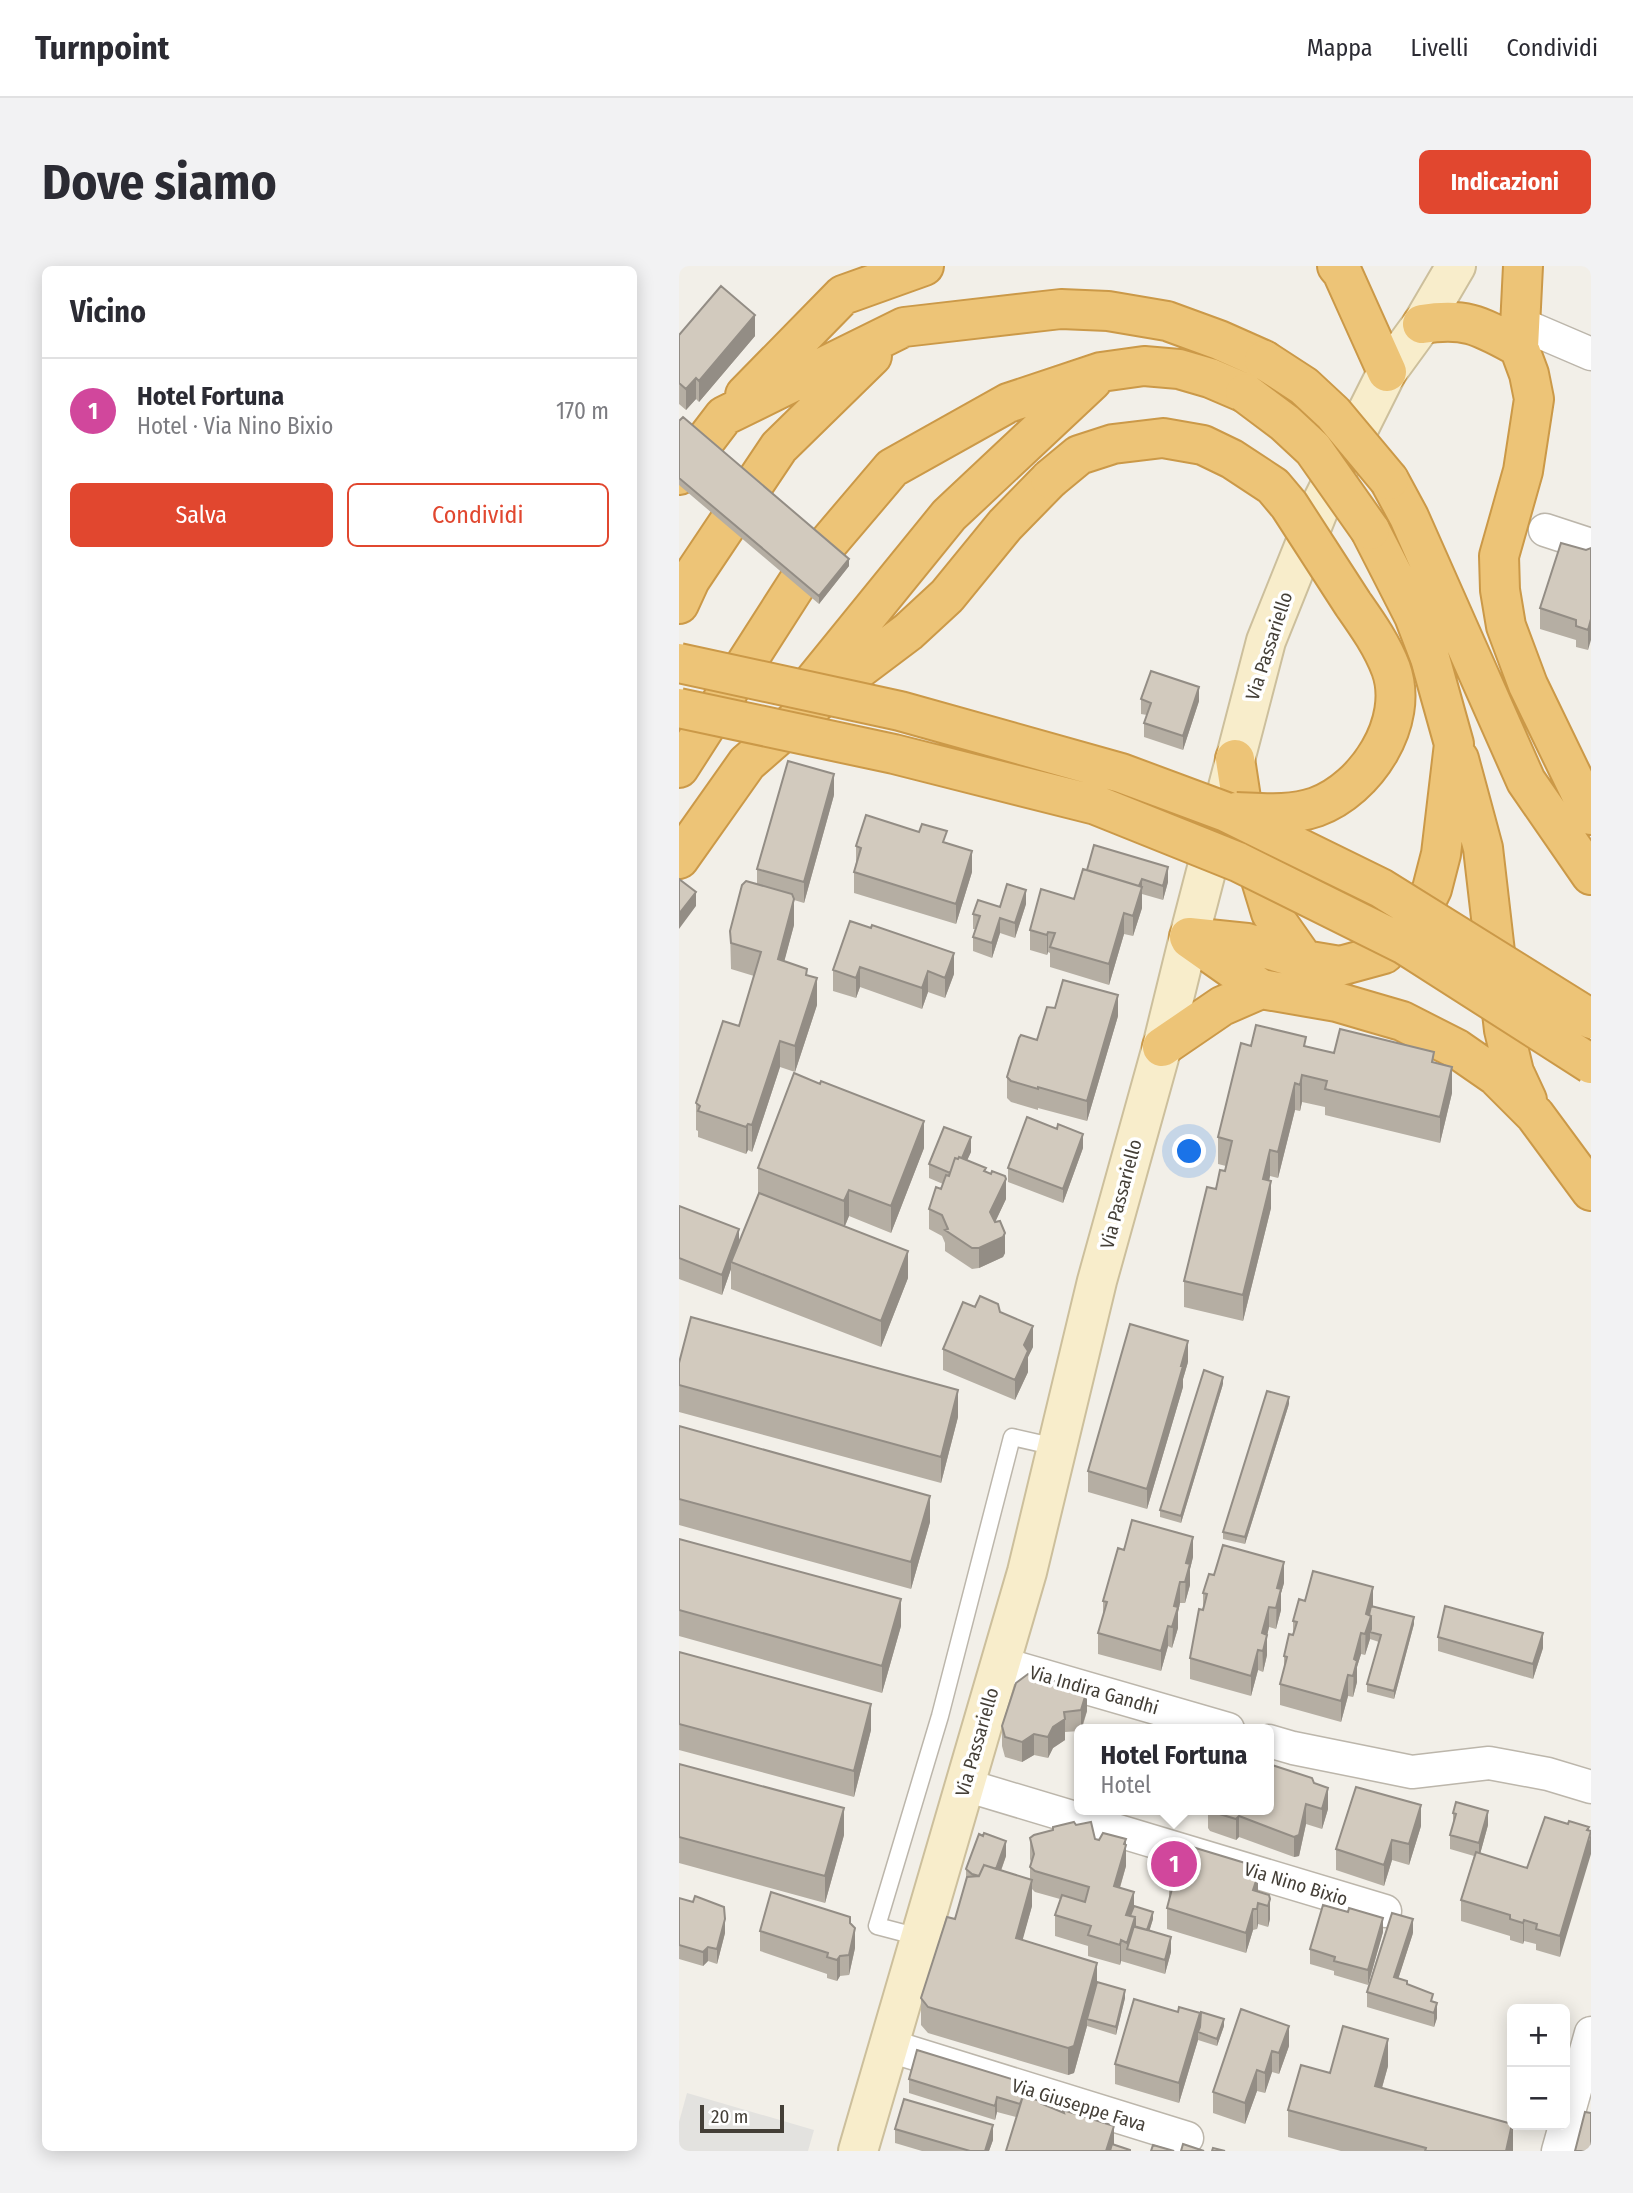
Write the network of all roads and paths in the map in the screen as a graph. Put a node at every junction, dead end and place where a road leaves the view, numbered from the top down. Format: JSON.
{"nodes":[{"id":1,"x":924,"y":266,"type":"edge"},
{"id":2,"x":1337,"y":266,"type":"edge"},
{"id":3,"x":1456,"y":266,"type":"edge"},
{"id":4,"x":1523,"y":266,"type":"edge"},
{"id":5,"x":1422,"y":324,"type":"junction"},
{"id":6,"x":904,"y":327,"type":"junction"},
{"id":7,"x":1520,"y":336,"type":"junction"},
{"id":8,"x":1591,"y":354,"type":"edge"},
{"id":9,"x":1101,"y":372,"type":"junction"},
{"id":10,"x":1387,"y":372,"type":"junction"},
{"id":11,"x":724,"y":416,"type":"junction"},
{"id":12,"x":679,"y":475,"type":"edge"},
{"id":13,"x":1545,"y":530,"type":"dead end"},
{"id":14,"x":1591,"y":545,"type":"edge"},
{"id":15,"x":679,"y":604,"type":"edge"},
{"id":16,"x":679,"y":663,"type":"edge"},
{"id":17,"x":679,"y":708,"type":"edge"},
{"id":18,"x":1454,"y":744,"type":"junction"},
{"id":19,"x":1235,"y":759,"type":"junction"},
{"id":20,"x":747,"y":763,"type":"junction"},
{"id":21,"x":679,"y":768,"type":"edge"},
{"id":22,"x":1226,"y":812,"type":"junction"},
{"id":23,"x":1591,"y":815,"type":"edge"},
{"id":24,"x":679,"y":859,"type":"edge"},
{"id":25,"x":1591,"y":875,"type":"edge"},
{"id":26,"x":1189,"y":937,"type":"junction"},
{"id":27,"x":1304,"y":960,"type":"junction"},
{"id":28,"x":1261,"y":989,"type":"junction"},
{"id":29,"x":1591,"y":1019,"type":"edge"},
{"id":30,"x":1163,"y":1047,"type":"junction"},
{"id":31,"x":1591,"y":1064,"type":"edge"},
{"id":32,"x":1535,"y":1115,"type":"junction"},
{"id":33,"x":1591,"y":1191,"type":"edge"},
{"id":34,"x":1056,"y":1447,"type":"junction"},
{"id":35,"x":1000,"y":1663,"type":"junction"},
{"id":36,"x":1211,"y":1724,"type":"edge"},
{"id":37,"x":1274,"y":1742,"type":"edge"},
{"id":38,"x":965,"y":1785,"type":"junction"},
{"id":39,"x":1591,"y":1787,"type":"edge"},
{"id":40,"x":1385,"y":1911,"type":"dead end"},
{"id":41,"x":919,"y":1937,"type":"junction"},
{"id":42,"x":1591,"y":2034,"type":"edge"},
{"id":43,"x":890,"y":2046,"type":"junction"},
{"id":44,"x":1187,"y":2138,"type":"dead end"},
{"id":45,"x":858,"y":2151,"type":"edge"},
{"id":46,"x":1558,"y":2151,"type":"edge"}],
"edges":[{"from":1,"to":11,"type":"highway"},
{"from":2,"to":10,"type":"highway"},
{"from":3,"to":5,"type":"street","name":"Via Passariello"},
{"from":4,"to":7,"type":"highway"},
{"from":5,"to":7,"type":"highway"},
{"from":5,"to":10,"type":"street","name":"Via Passariello"},
{"from":6,"to":11,"type":"highway"},
{"from":6,"to":15,"type":"highway"},
{"from":6,"to":25,"type":"highway","bridge":true},
{"from":7,"to":8,"type":"street"},
{"from":7,"to":23,"type":"highway"},
{"from":9,"to":18,"type":"highway","bridge":true},
{"from":9,"to":20,"type":"highway"},
{"from":9,"to":21,"type":"highway"},
{"from":10,"to":19,"type":"street","name":"Via Passariello"},
{"from":11,"to":12,"type":"highway"},
{"from":13,"to":14,"type":"street"},
{"from":16,"to":22,"type":"highway","bridge":true},
{"from":17,"to":31,"type":"highway","bridge":true},
{"from":18,"to":27,"type":"highway"},
{"from":18,"to":32,"type":"highway"},
{"from":19,"to":26,"type":"street","name":"Via Passariello"},
{"from":19,"to":27,"type":"highway"},
{"from":20,"to":22,"type":"highway","bridge":true},
{"from":20,"to":24,"type":"highway"},
{"from":22,"to":29,"type":"highway","bridge":true},
{"from":26,"to":27,"type":"highway"},
{"from":26,"to":28,"type":"highway"},
{"from":26,"to":30,"type":"street","name":"Via Passariello"},
{"from":28,"to":30,"type":"highway"},
{"from":28,"to":32,"type":"highway"},
{"from":30,"to":34,"type":"street","name":"Via Passariello"},
{"from":32,"to":33,"type":"highway"},
{"from":34,"to":35,"type":"street","name":"Via Passariello"},
{"from":34,"to":41,"type":"lane"},
{"from":35,"to":36,"type":"street","name":"Via Indira Gandhi"},
{"from":35,"to":38,"type":"street","name":"Via Passariello"},
{"from":37,"to":39,"type":"street"},
{"from":38,"to":40,"type":"street","name":"Via Nino Bixio"},
{"from":38,"to":41,"type":"street","name":"Via Passariello"},
{"from":41,"to":43,"type":"street","name":"Via Passariello"},
{"from":42,"to":46,"type":"street"},
{"from":43,"to":44,"type":"street","name":"Via Giuseppe Fava"},
{"from":43,"to":45,"type":"street","name":"Via Passariello"}]}
